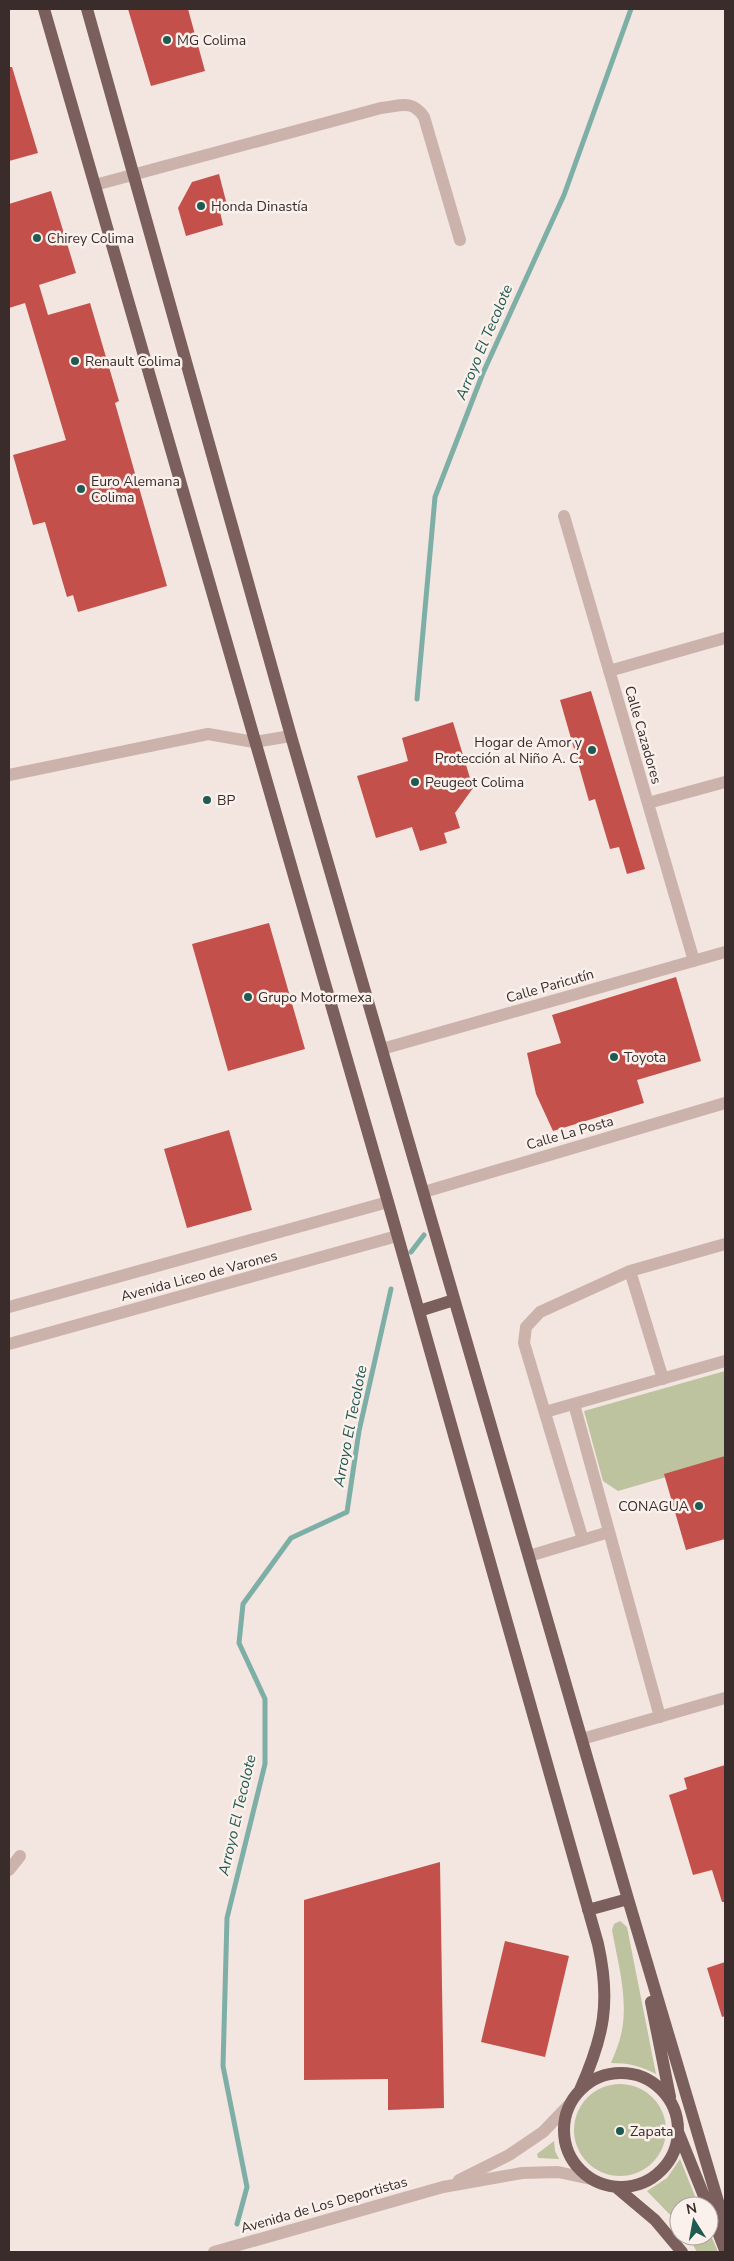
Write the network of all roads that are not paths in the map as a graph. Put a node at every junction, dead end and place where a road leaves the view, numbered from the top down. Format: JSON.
{"nodes":[{"id":1,"x":44,"y":9,"type":"edge"},
{"id":2,"x":87,"y":9,"type":"edge"},
{"id":3,"x":134,"y":173,"type":"junction"},
{"id":4,"x":95,"y":185,"type":"junction"},
{"id":5,"x":460,"y":240,"type":"dead end"},
{"id":6,"x":564,"y":516,"type":"dead end"},
{"id":7,"x":725,"y":638,"type":"edge"},
{"id":8,"x":609,"y":671,"type":"junction"},
{"id":9,"x":291,"y":736,"type":"junction"},
{"id":10,"x":254,"y":742,"type":"junction"},
{"id":11,"x":9,"y":775,"type":"edge"},
{"id":12,"x":725,"y":782,"type":"edge"},
{"id":13,"x":648,"y":803,"type":"junction"},
{"id":14,"x":725,"y":952,"type":"edge"},
{"id":15,"x":694,"y":961,"type":"junction"},
{"id":16,"x":382,"y":1049,"type":"junction"},
{"id":17,"x":725,"y":1104,"type":"edge"},
{"id":18,"x":424,"y":1192,"type":"junction"},
{"id":19,"x":388,"y":1202,"type":"junction"},
{"id":20,"x":398,"y":1236,"type":"junction"},
{"id":21,"x":725,"y":1244,"type":"edge"},
{"id":22,"x":630,"y":1270,"type":"junction"},
{"id":23,"x":454,"y":1300,"type":"junction"},
{"id":24,"x":9,"y":1308,"type":"edge"},
{"id":25,"x":419,"y":1311,"type":"junction"},
{"id":26,"x":9,"y":1344,"type":"edge"},
{"id":27,"x":725,"y":1361,"type":"edge"},
{"id":28,"x":663,"y":1379,"type":"junction"},
{"id":29,"x":574,"y":1404,"type":"junction"},
{"id":30,"x":545,"y":1412,"type":"junction"},
{"id":31,"x":609,"y":1532,"type":"junction"},
{"id":32,"x":582,"y":1540,"type":"junction"},
{"id":33,"x":529,"y":1556,"type":"junction"},
{"id":34,"x":725,"y":1698,"type":"edge"},
{"id":35,"x":660,"y":1717,"type":"junction"},
{"id":36,"x":582,"y":1740,"type":"junction"},
{"id":37,"x":20,"y":1856,"type":"dead end"},
{"id":38,"x":9,"y":1870,"type":"edge"},
{"id":39,"x":628,"y":1899,"type":"junction"},
{"id":40,"x":588,"y":1910,"type":"junction"},
{"id":41,"x":638,"y":1932,"type":"junction"},
{"id":42,"x":580,"y":2090,"type":"junction"},
{"id":43,"x":670,"y":2100,"type":"junction"},
{"id":44,"x":568,"y":2106,"type":"junction"},
{"id":45,"x":679,"y":2134,"type":"junction"},
{"id":46,"x":591,"y":2180,"type":"junction"},
{"id":47,"x":443,"y":2187,"type":"junction"},
{"id":48,"x":617,"y":2188,"type":"junction"},
{"id":49,"x":703,"y":2196,"type":"edge"},
{"id":50,"x":724,"y":2217,"type":"edge"},
{"id":51,"x":719,"y":2235,"type":"edge"},
{"id":52,"x":725,"y":2250,"type":"edge"},
{"id":53,"x":214,"y":2252,"type":"edge"},
{"id":54,"x":682,"y":2252,"type":"edge"}],
"edges":[{"from":1,"to":4,"type":"main road"},
{"from":2,"to":3,"type":"main road"},
{"from":3,"to":4,"type":"street"},
{"from":3,"to":5,"type":"street"},
{"from":3,"to":9,"type":"main road"},
{"from":4,"to":10,"type":"main road"},
{"from":6,"to":8,"type":"street","name":"Calle Cazadores"},
{"from":7,"to":8,"type":"street"},
{"from":8,"to":13,"type":"street","name":"Calle Cazadores"},
{"from":9,"to":10,"type":"street"},
{"from":9,"to":16,"type":"main road"},
{"from":10,"to":11,"type":"street"},
{"from":10,"to":19,"type":"main road"},
{"from":12,"to":13,"type":"street"},
{"from":13,"to":15,"type":"street","name":"Calle Cazadores"},
{"from":14,"to":15,"type":"street","name":"Calle Paricutín"},
{"from":15,"to":16,"type":"street","name":"Calle Paricutín"},
{"from":16,"to":18,"type":"main road"},
{"from":17,"to":18,"type":"street","name":"Calle La Posta"},
{"from":18,"to":23,"type":"main road"},
{"from":19,"to":20,"type":"main road"},
{"from":19,"to":24,"type":"street","name":"Avenida Liceo de Varones"},
{"from":20,"to":25,"type":"main road"},
{"from":20,"to":26,"type":"street","name":"Avenida Liceo de Varones"},
{"from":21,"to":22,"type":"street"},
{"from":22,"to":28,"type":"street"},
{"from":22,"to":30,"type":"street"},
{"from":23,"to":25,"type":"main road"},
{"from":23,"to":33,"type":"main road"},
{"from":25,"to":40,"type":"main road"},
{"from":27,"to":28,"type":"street"},
{"from":28,"to":29,"type":"street"},
{"from":29,"to":30,"type":"street"},
{"from":29,"to":31,"type":"street"},
{"from":30,"to":32,"type":"street"},
{"from":31,"to":32,"type":"street"},
{"from":31,"to":35,"type":"street"},
{"from":32,"to":33,"type":"street"},
{"from":33,"to":36,"type":"main road"},
{"from":34,"to":35,"type":"street"},
{"from":35,"to":36,"type":"street"},
{"from":36,"to":39,"type":"main road"},
{"from":37,"to":38,"type":"street"},
{"from":39,"to":40,"type":"main road"},
{"from":39,"to":41,"type":"main road"},
{"from":40,"to":42,"type":"main road"},
{"from":41,"to":43,"type":"main road"},
{"from":41,"to":50,"type":"main road"},
{"from":42,"to":43,"type":"main road"},
{"from":42,"to":44,"type":"main road"},
{"from":43,"to":45,"type":"main road"},
{"from":44,"to":46,"type":"main road"},
{"from":44,"to":47,"type":"street"},
{"from":45,"to":48,"type":"main road"},
{"from":45,"to":49,"type":"main road"},
{"from":46,"to":47,"type":"street"},
{"from":46,"to":48,"type":"main road"},
{"from":47,"to":53,"type":"street","name":"Avenida de Los Deportistas"},
{"from":48,"to":54,"type":"main road"},
{"from":51,"to":52,"type":"main road"}]}
